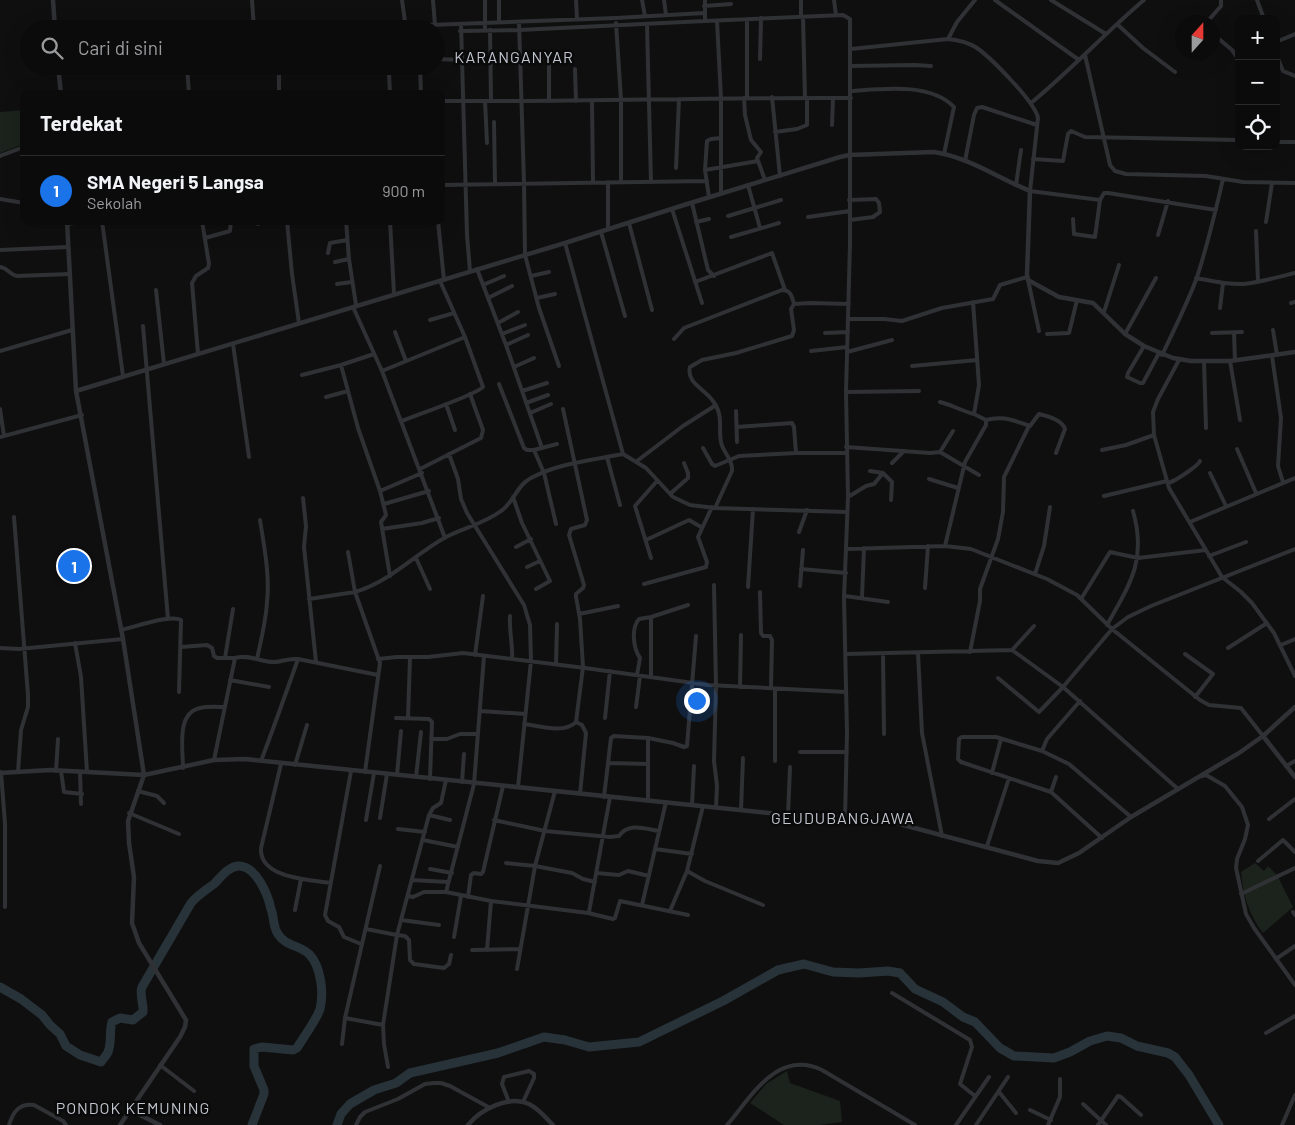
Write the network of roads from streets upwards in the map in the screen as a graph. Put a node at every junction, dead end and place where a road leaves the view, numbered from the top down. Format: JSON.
{"nodes":[{"id":1,"x":53,"y":0,"type":"edge"},
{"id":2,"x":252,"y":0,"type":"edge"},
{"id":3,"x":402,"y":0,"type":"edge"},
{"id":4,"x":433,"y":0,"type":"edge"},
{"id":5,"x":485,"y":0,"type":"edge"},
{"id":6,"x":499,"y":0,"type":"edge"},
{"id":7,"x":576,"y":0,"type":"edge"},
{"id":8,"x":642,"y":0,"type":"edge"},
{"id":9,"x":664,"y":0,"type":"edge"},
{"id":10,"x":704,"y":0,"type":"edge"},
{"id":11,"x":801,"y":0,"type":"edge"},
{"id":12,"x":834,"y":0,"type":"edge"},
{"id":13,"x":975,"y":0,"type":"edge"},
{"id":14,"x":995,"y":0,"type":"edge"},
{"id":15,"x":1051,"y":0,"type":"edge"},
{"id":16,"x":1135,"y":0,"type":"edge"},
{"id":17,"x":1144,"y":0,"type":"edge"},
{"id":18,"x":1221,"y":0,"type":"edge"},
{"id":19,"x":1257,"y":0,"type":"edge"},
{"id":20,"x":730,"y":4,"type":"dead end"},
{"id":21,"x":1138,"y":5,"type":"junction"},
{"id":22,"x":704,"y":6,"type":"junction"},
{"id":23,"x":704,"y":13,"type":"junction"},
{"id":24,"x":666,"y":15,"type":"junction"},
{"id":25,"x":836,"y":15,"type":"junction"},
{"id":26,"x":1213,"y":15,"type":"edge"},
{"id":27,"x":1263,"y":15,"type":"edge"},
{"id":28,"x":802,"y":17,"type":"junction"},
{"id":29,"x":761,"y":18,"type":"junction"},
{"id":30,"x":577,"y":19,"type":"junction"},
{"id":31,"x":747,"y":19,"type":"junction"},
{"id":32,"x":54,"y":20,"type":"edge"},
{"id":33,"x":253,"y":20,"type":"edge"},
{"id":34,"x":405,"y":20,"type":"edge"},
{"id":35,"x":435,"y":20,"type":"edge"},
{"id":36,"x":649,"y":21,"type":"junction"},
{"id":37,"x":705,"y":21,"type":"junction"},
{"id":38,"x":717,"y":21,"type":"junction"},
{"id":39,"x":499,"y":22,"type":"junction"},
{"id":40,"x":616,"y":22,"type":"junction"},
{"id":41,"x":485,"y":23,"type":"junction"},
{"id":42,"x":1117,"y":24,"type":"junction"},
{"id":43,"x":445,"y":26,"type":"edge"},
{"id":44,"x":519,"y":26,"type":"junction"},
{"id":45,"x":461,"y":27,"type":"junction"},
{"id":46,"x":485,"y":30,"type":"junction"},
{"id":47,"x":490,"y":30,"type":"junction"},
{"id":48,"x":1106,"y":34,"type":"junction"},
{"id":49,"x":1295,"y":34,"type":"edge"},
{"id":50,"x":948,"y":40,"type":"junction"},
{"id":51,"x":1220,"y":40,"type":"edge"},
{"id":52,"x":1280,"y":40,"type":"edge"},
{"id":53,"x":851,"y":49,"type":"junction"},
{"id":54,"x":1235,"y":54,"type":"edge"},
{"id":55,"x":1085,"y":55,"type":"junction"},
{"id":56,"x":445,"y":59,"type":"edge"},
{"id":57,"x":549,"y":59,"type":"dead end"},
{"id":58,"x":760,"y":59,"type":"dead end"},
{"id":59,"x":462,"y":60,"type":"junction"},
{"id":60,"x":1079,"y":60,"type":"junction"},
{"id":61,"x":1278,"y":60,"type":"edge"},
{"id":62,"x":850,"y":66,"type":"junction"},
{"id":63,"x":931,"y":66,"type":"dead end"},
{"id":64,"x":575,"y":69,"type":"dead end"},
{"id":65,"x":1175,"y":72,"type":"dead end"},
{"id":66,"x":59,"y":75,"type":"edge"},
{"id":67,"x":188,"y":75,"type":"edge"},
{"id":68,"x":279,"y":75,"type":"edge"},
{"id":69,"x":389,"y":75,"type":"edge"},
{"id":70,"x":420,"y":75,"type":"edge"},
{"id":71,"x":1295,"y":76,"type":"edge"},
{"id":72,"x":60,"y":90,"type":"edge"},
{"id":73,"x":189,"y":90,"type":"edge"},
{"id":74,"x":279,"y":90,"type":"edge"},
{"id":75,"x":390,"y":90,"type":"edge"},
{"id":76,"x":421,"y":90,"type":"edge"},
{"id":77,"x":850,"y":91,"type":"junction"},
{"id":78,"x":721,"y":98,"type":"junction"},
{"id":79,"x":746,"y":98,"type":"junction"},
{"id":80,"x":772,"y":98,"type":"junction"},
{"id":81,"x":806,"y":98,"type":"junction"},
{"id":82,"x":833,"y":98,"type":"junction"},
{"id":83,"x":850,"y":98,"type":"junction"},
{"id":84,"x":679,"y":99,"type":"junction"},
{"id":85,"x":621,"y":100,"type":"junction"},
{"id":86,"x":650,"y":100,"type":"junction"},
{"id":87,"x":445,"y":101,"type":"edge"},
{"id":88,"x":464,"y":101,"type":"junction"},
{"id":89,"x":485,"y":101,"type":"junction"},
{"id":90,"x":491,"y":101,"type":"junction"},
{"id":91,"x":520,"y":101,"type":"junction"},
{"id":92,"x":549,"y":101,"type":"junction"},
{"id":93,"x":576,"y":101,"type":"junction"},
{"id":94,"x":592,"y":101,"type":"junction"},
{"id":95,"x":1031,"y":104,"type":"junction"},
{"id":96,"x":494,"y":122,"type":"dead end"},
{"id":97,"x":1037,"y":124,"type":"junction"},
{"id":98,"x":832,"y":125,"type":"dead end"},
{"id":99,"x":775,"y":132,"type":"junction"},
{"id":100,"x":1104,"y":137,"type":"junction"},
{"id":101,"x":721,"y":138,"type":"junction"},
{"id":102,"x":1235,"y":140,"type":"edge"},
{"id":103,"x":1280,"y":142,"type":"edge"},
{"id":104,"x":1295,"y":142,"type":"edge"},
{"id":105,"x":487,"y":143,"type":"dead end"},
{"id":106,"x":20,"y":148,"type":"edge"},
{"id":107,"x":1021,"y":150,"type":"dead end"},
{"id":108,"x":944,"y":154,"type":"junction"},
{"id":109,"x":850,"y":155,"type":"junction"},
{"id":110,"x":0,"y":156,"type":"edge"},
{"id":111,"x":1033,"y":159,"type":"junction"},
{"id":112,"x":758,"y":161,"type":"junction"},
{"id":113,"x":965,"y":161,"type":"junction"},
{"id":114,"x":676,"y":168,"type":"dead end"},
{"id":115,"x":722,"y":168,"type":"junction"},
{"id":116,"x":705,"y":170,"type":"junction"},
{"id":117,"x":780,"y":176,"type":"junction"},
{"id":118,"x":1223,"y":179,"type":"junction"},
{"id":119,"x":765,"y":180,"type":"junction"},
{"id":120,"x":707,"y":181,"type":"junction"},
{"id":121,"x":593,"y":182,"type":"junction"},
{"id":122,"x":608,"y":182,"type":"junction"},
{"id":123,"x":621,"y":182,"type":"junction"},
{"id":124,"x":652,"y":182,"type":"junction"},
{"id":125,"x":524,"y":183,"type":"junction"},
{"id":126,"x":1272,"y":183,"type":"junction"},
{"id":127,"x":1295,"y":183,"type":"edge"},
{"id":128,"x":495,"y":184,"type":"junction"},
{"id":129,"x":445,"y":185,"type":"edge"},
{"id":130,"x":466,"y":185,"type":"junction"},
{"id":131,"x":748,"y":185,"type":"junction"},
{"id":132,"x":1016,"y":185,"type":"junction"},
{"id":133,"x":1030,"y":190,"type":"junction"},
{"id":134,"x":721,"y":194,"type":"junction"},
{"id":135,"x":709,"y":197,"type":"junction"},
{"id":136,"x":0,"y":198,"type":"edge"},
{"id":137,"x":781,"y":200,"type":"dead end"},
{"id":138,"x":849,"y":200,"type":"junction"},
{"id":139,"x":1100,"y":200,"type":"junction"},
{"id":140,"x":20,"y":202,"type":"edge"},
{"id":141,"x":1168,"y":202,"type":"junction"},
{"id":142,"x":692,"y":203,"type":"junction"},
{"id":143,"x":672,"y":208,"type":"junction"},
{"id":144,"x":754,"y":208,"type":"junction"},
{"id":145,"x":850,"y":210,"type":"junction"},
{"id":146,"x":1216,"y":210,"type":"junction"},
{"id":147,"x":728,"y":216,"type":"dead end"},
{"id":148,"x":808,"y":216,"type":"dead end"},
{"id":149,"x":709,"y":219,"type":"dead end"},
{"id":150,"x":1074,"y":219,"type":"dead end"},
{"id":151,"x":850,"y":220,"type":"junction"},
{"id":152,"x":696,"y":222,"type":"junction"},
{"id":153,"x":1266,"y":222,"type":"dead end"},
{"id":154,"x":629,"y":223,"type":"junction"},
{"id":155,"x":779,"y":223,"type":"dead end"},
{"id":156,"x":67,"y":225,"type":"edge"},
{"id":157,"x":103,"y":225,"type":"edge"},
{"id":158,"x":203,"y":225,"type":"edge"},
{"id":159,"x":231,"y":225,"type":"edge"},
{"id":160,"x":287,"y":225,"type":"edge"},
{"id":161,"x":346,"y":225,"type":"edge"},
{"id":162,"x":390,"y":225,"type":"edge"},
{"id":163,"x":438,"y":225,"type":"edge"},
{"id":164,"x":760,"y":228,"type":"junction"},
{"id":165,"x":608,"y":229,"type":"junction"},
{"id":166,"x":1256,"y":231,"type":"dead end"},
{"id":167,"x":601,"y":232,"type":"junction"},
{"id":168,"x":1158,"y":235,"type":"dead end"},
{"id":169,"x":731,"y":236,"type":"dead end"},
{"id":170,"x":205,"y":238,"type":"junction"},
{"id":171,"x":347,"y":240,"type":"junction"},
{"id":172,"x":565,"y":243,"type":"junction"},
{"id":173,"x":68,"y":247,"type":"junction"},
{"id":174,"x":0,"y":250,"type":"edge"},
{"id":175,"x":328,"y":253,"type":"dead end"},
{"id":176,"x":525,"y":255,"type":"junction"},
{"id":177,"x":349,"y":259,"type":"junction"},
{"id":178,"x":335,"y":262,"type":"dead end"},
{"id":179,"x":1119,"y":265,"type":"dead end"},
{"id":180,"x":0,"y":267,"type":"edge"},
{"id":181,"x":477,"y":269,"type":"junction"},
{"id":182,"x":470,"y":271,"type":"junction"},
{"id":183,"x":549,"y":272,"type":"dead end"},
{"id":184,"x":1295,"y":273,"type":"edge"},
{"id":185,"x":70,"y":274,"type":"junction"},
{"id":186,"x":504,"y":276,"type":"dead end"},
{"id":187,"x":531,"y":276,"type":"junction"},
{"id":188,"x":714,"y":276,"type":"junction"},
{"id":189,"x":1156,"y":278,"type":"dead end"},
{"id":190,"x":1196,"y":278,"type":"junction"},
{"id":191,"x":1028,"y":279,"type":"junction"},
{"id":192,"x":442,"y":280,"type":"junction"},
{"id":193,"x":352,"y":282,"type":"junction"},
{"id":194,"x":695,"y":282,"type":"junction"},
{"id":195,"x":1258,"y":282,"type":"junction"},
{"id":196,"x":1223,"y":283,"type":"junction"},
{"id":197,"x":338,"y":284,"type":"dead end"},
{"id":198,"x":483,"y":285,"type":"junction"},
{"id":199,"x":512,"y":286,"type":"dead end"},
{"id":200,"x":156,"y":290,"type":"dead end"},
{"id":201,"x":785,"y":290,"type":"junction"},
{"id":202,"x":394,"y":294,"type":"junction"},
{"id":203,"x":555,"y":294,"type":"dead end"},
{"id":204,"x":488,"y":298,"type":"junction"},
{"id":205,"x":537,"y":298,"type":"junction"},
{"id":206,"x":1077,"y":300,"type":"junction"},
{"id":207,"x":973,"y":302,"type":"junction"},
{"id":208,"x":702,"y":303,"type":"dead end"},
{"id":209,"x":794,"y":304,"type":"junction"},
{"id":210,"x":849,"y":304,"type":"junction"},
{"id":211,"x":354,"y":306,"type":"junction"},
{"id":212,"x":1220,"y":308,"type":"dead end"},
{"id":213,"x":652,"y":310,"type":"dead end"},
{"id":214,"x":518,"y":312,"type":"dead end"},
{"id":215,"x":1104,"y":312,"type":"junction"},
{"id":216,"x":454,"y":313,"type":"junction"},
{"id":217,"x":625,"y":316,"type":"dead end"},
{"id":218,"x":848,"y":319,"type":"junction"},
{"id":219,"x":430,"y":320,"type":"dead end"},
{"id":220,"x":300,"y":323,"type":"junction"},
{"id":221,"x":498,"y":323,"type":"junction"},
{"id":222,"x":525,"y":325,"type":"dead end"},
{"id":223,"x":143,"y":326,"type":"dead end"},
{"id":224,"x":72,"y":330,"type":"junction"},
{"id":225,"x":1272,"y":330,"type":"dead end"},
{"id":226,"x":1038,"y":331,"type":"dead end"},
{"id":227,"x":395,"y":332,"type":"dead end"},
{"id":228,"x":848,"y":332,"type":"junction"},
{"id":229,"x":1242,"y":332,"type":"dead end"},
{"id":230,"x":825,"y":333,"type":"dead end"},
{"id":231,"x":1212,"y":333,"type":"dead end"},
{"id":232,"x":1234,"y":333,"type":"junction"},
{"id":233,"x":502,"y":334,"type":"junction"},
{"id":234,"x":1047,"y":334,"type":"dead end"},
{"id":235,"x":1124,"y":334,"type":"junction"},
{"id":236,"x":528,"y":335,"type":"dead end"},
{"id":237,"x":465,"y":337,"type":"junction"},
{"id":238,"x":674,"y":339,"type":"dead end"},
{"id":239,"x":892,"y":340,"type":"dead end"},
{"id":240,"x":233,"y":344,"type":"junction"},
{"id":241,"x":506,"y":345,"type":"junction"},
{"id":242,"x":1144,"y":346,"type":"junction"},
{"id":243,"x":847,"y":350,"type":"junction"},
{"id":244,"x":0,"y":351,"type":"edge"},
{"id":245,"x":811,"y":351,"type":"dead end"},
{"id":246,"x":1295,"y":352,"type":"edge"},
{"id":247,"x":198,"y":354,"type":"junction"},
{"id":248,"x":374,"y":354,"type":"junction"},
{"id":249,"x":1160,"y":354,"type":"junction"},
{"id":250,"x":1275,"y":355,"type":"junction"},
{"id":251,"x":534,"y":358,"type":"dead end"},
{"id":252,"x":977,"y":360,"type":"junction"},
{"id":253,"x":1179,"y":360,"type":"junction"},
{"id":254,"x":406,"y":361,"type":"junction"},
{"id":255,"x":1204,"y":361,"type":"junction"},
{"id":256,"x":1233,"y":361,"type":"junction"},
{"id":257,"x":164,"y":364,"type":"junction"},
{"id":258,"x":341,"y":365,"type":"junction"},
{"id":259,"x":559,"y":366,"type":"dead end"},
{"id":260,"x":912,"y":366,"type":"dead end"},
{"id":261,"x":514,"y":368,"type":"junction"},
{"id":262,"x":147,"y":369,"type":"junction"},
{"id":263,"x":382,"y":371,"type":"junction"},
{"id":264,"x":302,"y":375,"type":"dead end"},
{"id":265,"x":123,"y":376,"type":"junction"},
{"id":266,"x":547,"y":383,"type":"dead end"},
{"id":267,"x":499,"y":384,"type":"dead end"},
{"id":268,"x":918,"y":390,"type":"dead end"},
{"id":269,"x":76,"y":391,"type":"junction"},
{"id":270,"x":348,"y":391,"type":"junction"},
{"id":271,"x":522,"y":391,"type":"junction"},
{"id":272,"x":846,"y":392,"type":"junction"},
{"id":273,"x":470,"y":394,"type":"junction"},
{"id":274,"x":548,"y":395,"type":"dead end"},
{"id":275,"x":326,"y":397,"type":"dead end"},
{"id":276,"x":940,"y":402,"type":"dead end"},
{"id":277,"x":526,"y":403,"type":"junction"},
{"id":278,"x":446,"y":404,"type":"junction"},
{"id":279,"x":551,"y":404,"type":"dead end"},
{"id":280,"x":716,"y":405,"type":"junction"},
{"id":281,"x":0,"y":409,"type":"edge"},
{"id":282,"x":563,"y":410,"type":"dead end"},
{"id":283,"x":736,"y":411,"type":"dead end"},
{"id":284,"x":530,"y":413,"type":"junction"},
{"id":285,"x":974,"y":414,"type":"junction"},
{"id":286,"x":82,"y":416,"type":"junction"},
{"id":287,"x":986,"y":420,"type":"junction"},
{"id":288,"x":1240,"y":420,"type":"dead end"},
{"id":289,"x":402,"y":421,"type":"junction"},
{"id":290,"x":1029,"y":426,"type":"junction"},
{"id":291,"x":737,"y":427,"type":"junction"},
{"id":292,"x":1206,"y":428,"type":"dead end"},
{"id":293,"x":456,"y":430,"type":"dead end"},
{"id":294,"x":953,"y":431,"type":"dead end"},
{"id":295,"x":1154,"y":435,"type":"junction"},
{"id":296,"x":2,"y":437,"type":"edge"},
{"id":297,"x":737,"y":442,"type":"dead end"},
{"id":298,"x":558,"y":444,"type":"dead end"},
{"id":299,"x":846,"y":447,"type":"junction"},
{"id":300,"x":542,"y":448,"type":"junction"},
{"id":301,"x":703,"y":448,"type":"dead end"},
{"id":302,"x":1237,"y":449,"type":"dead end"},
{"id":303,"x":534,"y":450,"type":"junction"},
{"id":304,"x":1102,"y":450,"type":"dead end"},
{"id":305,"x":904,"y":451,"type":"junction"},
{"id":306,"x":940,"y":452,"type":"junction"},
{"id":307,"x":796,"y":453,"type":"junction"},
{"id":308,"x":846,"y":453,"type":"junction"},
{"id":309,"x":1056,"y":453,"type":"dead end"},
{"id":310,"x":449,"y":454,"type":"junction"},
{"id":311,"x":623,"y":454,"type":"junction"},
{"id":312,"x":250,"y":457,"type":"dead end"},
{"id":313,"x":607,"y":457,"type":"junction"},
{"id":314,"x":730,"y":459,"type":"junction"},
{"id":315,"x":637,"y":461,"type":"junction"},
{"id":316,"x":1200,"y":461,"type":"dead end"},
{"id":317,"x":575,"y":462,"type":"junction"},
{"id":318,"x":684,"y":463,"type":"dead end"},
{"id":319,"x":892,"y":464,"type":"dead end"},
{"id":320,"x":964,"y":467,"type":"junction"},
{"id":321,"x":421,"y":471,"type":"junction"},
{"id":322,"x":870,"y":471,"type":"dead end"},
{"id":323,"x":544,"y":473,"type":"junction"},
{"id":324,"x":883,"y":473,"type":"junction"},
{"id":325,"x":1210,"y":473,"type":"dead end"},
{"id":326,"x":979,"y":475,"type":"dead end"},
{"id":327,"x":1295,"y":478,"type":"edge"},
{"id":328,"x":929,"y":479,"type":"dead end"},
{"id":329,"x":657,"y":481,"type":"junction"},
{"id":330,"x":1168,"y":482,"type":"junction"},
{"id":331,"x":1283,"y":482,"type":"junction"},
{"id":332,"x":958,"y":488,"type":"junction"},
{"id":333,"x":380,"y":491,"type":"junction"},
{"id":334,"x":429,"y":491,"type":"junction"},
{"id":335,"x":1256,"y":493,"type":"junction"},
{"id":336,"x":670,"y":494,"type":"junction"},
{"id":337,"x":1104,"y":496,"type":"dead end"},
{"id":338,"x":513,"y":497,"type":"junction"},
{"id":339,"x":848,"y":497,"type":"junction"},
{"id":340,"x":304,"y":498,"type":"dead end"},
{"id":341,"x":891,"y":500,"type":"dead end"},
{"id":342,"x":384,"y":504,"type":"junction"},
{"id":343,"x":620,"y":505,"type":"dead end"},
{"id":344,"x":1226,"y":506,"type":"junction"},
{"id":345,"x":1050,"y":507,"type":"dead end"},
{"id":346,"x":713,"y":508,"type":"junction"},
{"id":347,"x":753,"y":509,"type":"junction"},
{"id":348,"x":806,"y":510,"type":"junction"},
{"id":349,"x":848,"y":512,"type":"junction"},
{"id":350,"x":1133,"y":512,"type":"dead end"},
{"id":351,"x":14,"y":517,"type":"dead end"},
{"id":352,"x":439,"y":518,"type":"junction"},
{"id":353,"x":260,"y":520,"type":"dead end"},
{"id":354,"x":1190,"y":522,"type":"junction"},
{"id":355,"x":556,"y":524,"type":"dead end"},
{"id":356,"x":474,"y":525,"type":"junction"},
{"id":357,"x":701,"y":527,"type":"junction"},
{"id":358,"x":382,"y":529,"type":"junction"},
{"id":359,"x":799,"y":532,"type":"dead end"},
{"id":360,"x":446,"y":538,"type":"junction"},
{"id":361,"x":531,"y":539,"type":"junction"},
{"id":362,"x":646,"y":540,"type":"junction"},
{"id":363,"x":1246,"y":542,"type":"dead end"},
{"id":364,"x":928,"y":546,"type":"junction"},
{"id":365,"x":945,"y":546,"type":"junction"},
{"id":366,"x":516,"y":547,"type":"dead end"},
{"id":367,"x":864,"y":548,"type":"junction"},
{"id":368,"x":847,"y":549,"type":"junction"},
{"id":369,"x":1295,"y":549,"type":"edge"},
{"id":370,"x":803,"y":550,"type":"dead end"},
{"id":371,"x":1206,"y":550,"type":"junction"},
{"id":372,"x":348,"y":552,"type":"dead end"},
{"id":373,"x":1209,"y":556,"type":"junction"},
{"id":374,"x":993,"y":557,"type":"junction"},
{"id":375,"x":416,"y":558,"type":"junction"},
{"id":376,"x":651,"y":558,"type":"dead end"},
{"id":377,"x":1138,"y":558,"type":"junction"},
{"id":378,"x":540,"y":561,"type":"junction"},
{"id":379,"x":527,"y":567,"type":"dead end"},
{"id":380,"x":801,"y":569,"type":"junction"},
{"id":381,"x":846,"y":573,"type":"junction"},
{"id":382,"x":1035,"y":574,"type":"junction"},
{"id":383,"x":390,"y":576,"type":"junction"},
{"id":384,"x":1222,"y":577,"type":"junction"},
{"id":385,"x":644,"y":584,"type":"dead end"},
{"id":386,"x":714,"y":586,"type":"dead end"},
{"id":387,"x":800,"y":586,"type":"dead end"},
{"id":388,"x":748,"y":587,"type":"dead end"},
{"id":389,"x":925,"y":588,"type":"dead end"},
{"id":390,"x":430,"y":589,"type":"dead end"},
{"id":391,"x":536,"y":590,"type":"dead end"},
{"id":392,"x":355,"y":592,"type":"junction"},
{"id":393,"x":760,"y":592,"type":"dead end"},
{"id":394,"x":483,"y":596,"type":"dead end"},
{"id":395,"x":845,"y":596,"type":"junction"},
{"id":396,"x":862,"y":597,"type":"junction"},
{"id":397,"x":309,"y":599,"type":"junction"},
{"id":398,"x":1081,"y":599,"type":"junction"},
{"id":399,"x":888,"y":602,"type":"dead end"},
{"id":400,"x":688,"y":605,"type":"dead end"},
{"id":401,"x":618,"y":606,"type":"dead end"},
{"id":402,"x":233,"y":609,"type":"dead end"},
{"id":403,"x":579,"y":614,"type":"junction"},
{"id":404,"x":510,"y":616,"type":"dead end"},
{"id":405,"x":651,"y":617,"type":"junction"},
{"id":406,"x":168,"y":619,"type":"junction"},
{"id":407,"x":557,"y":624,"type":"dead end"},
{"id":408,"x":1107,"y":624,"type":"junction"},
{"id":409,"x":1267,"y":624,"type":"junction"},
{"id":410,"x":1034,"y":626,"type":"dead end"},
{"id":411,"x":1112,"y":629,"type":"junction"},
{"id":412,"x":121,"y":630,"type":"junction"},
{"id":413,"x":741,"y":635,"type":"dead end"},
{"id":414,"x":696,"y":636,"type":"dead end"},
{"id":415,"x":123,"y":639,"type":"junction"},
{"id":416,"x":1295,"y":639,"type":"edge"},
{"id":417,"x":75,"y":643,"type":"junction"},
{"id":418,"x":1281,"y":645,"type":"junction"},
{"id":419,"x":181,"y":647,"type":"junction"},
{"id":420,"x":0,"y":648,"type":"edge"},
{"id":421,"x":25,"y":648,"type":"junction"},
{"id":422,"x":1228,"y":648,"type":"dead end"},
{"id":423,"x":1012,"y":650,"type":"junction"},
{"id":424,"x":970,"y":652,"type":"junction"},
{"id":425,"x":918,"y":653,"type":"junction"},
{"id":426,"x":475,"y":654,"type":"junction"},
{"id":427,"x":845,"y":654,"type":"junction"},
{"id":428,"x":883,"y":654,"type":"junction"},
{"id":429,"x":1185,"y":654,"type":"dead end"},
{"id":430,"x":484,"y":656,"type":"junction"},
{"id":431,"x":225,"y":658,"type":"junction"},
{"id":432,"x":235,"y":658,"type":"junction"},
{"id":433,"x":410,"y":658,"type":"junction"},
{"id":434,"x":257,"y":659,"type":"junction"},
{"id":435,"x":298,"y":659,"type":"junction"},
{"id":436,"x":378,"y":659,"type":"junction"},
{"id":437,"x":512,"y":659,"type":"junction"},
{"id":438,"x":531,"y":661,"type":"junction"},
{"id":439,"x":316,"y":662,"type":"junction"},
{"id":440,"x":556,"y":664,"type":"junction"},
{"id":441,"x":583,"y":667,"type":"junction"},
{"id":442,"x":610,"y":671,"type":"junction"},
{"id":443,"x":378,"y":675,"type":"junction"},
{"id":444,"x":639,"y":675,"type":"junction"},
{"id":445,"x":1295,"y":676,"type":"edge"},
{"id":446,"x":651,"y":677,"type":"junction"},
{"id":447,"x":998,"y":678,"type":"dead end"},
{"id":448,"x":230,"y":680,"type":"junction"},
{"id":449,"x":693,"y":683,"type":"junction"},
{"id":450,"x":716,"y":686,"type":"junction"},
{"id":451,"x":269,"y":687,"type":"dead end"},
{"id":452,"x":740,"y":687,"type":"junction"},
{"id":453,"x":1063,"y":687,"type":"junction"},
{"id":454,"x":773,"y":688,"type":"junction"},
{"id":455,"x":179,"y":692,"type":"dead end"},
{"id":456,"x":846,"y":692,"type":"junction"},
{"id":457,"x":1195,"y":697,"type":"junction"},
{"id":458,"x":1080,"y":701,"type":"junction"},
{"id":459,"x":224,"y":707,"type":"junction"},
{"id":460,"x":636,"y":707,"type":"dead end"},
{"id":461,"x":1295,"y":707,"type":"edge"},
{"id":462,"x":480,"y":711,"type":"junction"},
{"id":463,"x":524,"y":714,"type":"junction"},
{"id":464,"x":396,"y":718,"type":"dead end"},
{"id":465,"x":408,"y":718,"type":"junction"},
{"id":466,"x":605,"y":718,"type":"dead end"},
{"id":467,"x":576,"y":722,"type":"junction"},
{"id":468,"x":524,"y":724,"type":"junction"},
{"id":469,"x":307,"y":725,"type":"dead end"},
{"id":470,"x":401,"y":731,"type":"dead end"},
{"id":471,"x":421,"y":732,"type":"dead end"},
{"id":472,"x":478,"y":734,"type":"junction"},
{"id":473,"x":884,"y":734,"type":"dead end"},
{"id":474,"x":1263,"y":736,"type":"junction"},
{"id":475,"x":58,"y":738,"type":"dead end"},
{"id":476,"x":648,"y":738,"type":"junction"},
{"id":477,"x":431,"y":739,"type":"junction"},
{"id":478,"x":1002,"y":739,"type":"junction"},
{"id":479,"x":800,"y":752,"type":"dead end"},
{"id":480,"x":847,"y":752,"type":"junction"},
{"id":481,"x":1042,"y":752,"type":"junction"},
{"id":482,"x":464,"y":754,"type":"dead end"},
{"id":483,"x":743,"y":758,"type":"dead end"},
{"id":484,"x":214,"y":760,"type":"junction"},
{"id":485,"x":261,"y":761,"type":"junction"},
{"id":486,"x":775,"y":761,"type":"dead end"},
{"id":487,"x":1295,"y":761,"type":"edge"},
{"id":488,"x":608,"y":763,"type":"junction"},
{"id":489,"x":281,"y":764,"type":"junction"},
{"id":490,"x":648,"y":764,"type":"junction"},
{"id":491,"x":295,"y":765,"type":"junction"},
{"id":492,"x":694,"y":766,"type":"dead end"},
{"id":493,"x":1286,"y":766,"type":"junction"},
{"id":494,"x":790,"y":767,"type":"dead end"},
{"id":495,"x":183,"y":768,"type":"junction"},
{"id":496,"x":58,"y":771,"type":"junction"},
{"id":497,"x":351,"y":771,"type":"junction"},
{"id":498,"x":0,"y":772,"type":"edge"},
{"id":499,"x":18,"y":772,"type":"junction"},
{"id":500,"x":80,"y":772,"type":"junction"},
{"id":501,"x":87,"y":772,"type":"junction"},
{"id":502,"x":365,"y":772,"type":"junction"},
{"id":503,"x":374,"y":773,"type":"junction"},
{"id":504,"x":992,"y":773,"type":"junction"},
{"id":505,"x":387,"y":774,"type":"junction"},
{"id":506,"x":144,"y":775,"type":"junction"},
{"id":507,"x":397,"y":775,"type":"junction"},
{"id":508,"x":416,"y":777,"type":"junction"},
{"id":509,"x":1056,"y":777,"type":"dead end"},
{"id":510,"x":1295,"y":777,"type":"edge"},
{"id":511,"x":1010,"y":778,"type":"junction"},
{"id":512,"x":1196,"y":778,"type":"junction"},
{"id":513,"x":430,"y":779,"type":"junction"},
{"id":514,"x":446,"y":780,"type":"junction"},
{"id":515,"x":462,"y":782,"type":"junction"},
{"id":516,"x":474,"y":784,"type":"junction"},
{"id":517,"x":503,"y":786,"type":"junction"},
{"id":518,"x":518,"y":787,"type":"junction"},
{"id":519,"x":1178,"y":789,"type":"junction"},
{"id":520,"x":138,"y":790,"type":"junction"},
{"id":521,"x":556,"y":791,"type":"junction"},
{"id":522,"x":1051,"y":792,"type":"junction"},
{"id":523,"x":82,"y":794,"type":"junction"},
{"id":524,"x":580,"y":794,"type":"junction"},
{"id":525,"x":604,"y":797,"type":"junction"},
{"id":526,"x":610,"y":797,"type":"junction"},
{"id":527,"x":1295,"y":799,"type":"edge"},
{"id":528,"x":648,"y":800,"type":"junction"},
{"id":529,"x":666,"y":802,"type":"junction"},
{"id":530,"x":164,"y":803,"type":"dead end"},
{"id":531,"x":81,"y":804,"type":"dead end"},
{"id":532,"x":692,"y":805,"type":"junction"},
{"id":533,"x":703,"y":806,"type":"junction"},
{"id":534,"x":716,"y":807,"type":"junction"},
{"id":535,"x":741,"y":810,"type":"junction"},
{"id":536,"x":130,"y":813,"type":"junction"},
{"id":537,"x":429,"y":815,"type":"junction"},
{"id":538,"x":788,"y":815,"type":"junction"},
{"id":539,"x":845,"y":817,"type":"junction"},
{"id":540,"x":1131,"y":817,"type":"junction"},
{"id":541,"x":380,"y":818,"type":"dead end"},
{"id":542,"x":1269,"y":819,"type":"dead end"},
{"id":543,"x":366,"y":820,"type":"dead end"},
{"id":544,"x":450,"y":820,"type":"dead end"},
{"id":545,"x":494,"y":820,"type":"junction"},
{"id":546,"x":398,"y":829,"type":"dead end"},
{"id":547,"x":545,"y":831,"type":"junction"},
{"id":548,"x":659,"y":831,"type":"junction"},
{"id":549,"x":425,"y":832,"type":"junction"},
{"id":550,"x":179,"y":834,"type":"dead end"},
{"id":551,"x":602,"y":836,"type":"junction"},
{"id":552,"x":942,"y":836,"type":"junction"},
{"id":553,"x":1102,"y":838,"type":"junction"},
{"id":554,"x":423,"y":840,"type":"junction"},
{"id":555,"x":986,"y":846,"type":"junction"},
{"id":556,"x":458,"y":847,"type":"junction"},
{"id":557,"x":655,"y":849,"type":"junction"},
{"id":558,"x":1295,"y":852,"type":"edge"},
{"id":559,"x":692,"y":854,"type":"junction"},
{"id":560,"x":1258,"y":861,"type":"dead end"},
{"id":561,"x":506,"y":863,"type":"dead end"},
{"id":562,"x":380,"y":866,"type":"dead end"},
{"id":563,"x":535,"y":866,"type":"junction"},
{"id":564,"x":1295,"y":868,"type":"edge"},
{"id":565,"x":430,"y":869,"type":"dead end"},
{"id":566,"x":2,"y":871,"type":"edge"},
{"id":567,"x":687,"y":871,"type":"junction"},
{"id":568,"x":452,"y":873,"type":"junction"},
{"id":569,"x":596,"y":873,"type":"junction"},
{"id":570,"x":649,"y":876,"type":"junction"},
{"id":571,"x":301,"y":879,"type":"junction"},
{"id":572,"x":412,"y":880,"type":"junction"},
{"id":573,"x":433,"y":881,"type":"junction"},
{"id":574,"x":448,"y":882,"type":"junction"},
{"id":575,"x":594,"y":882,"type":"junction"},
{"id":576,"x":331,"y":883,"type":"junction"},
{"id":577,"x":432,"y":892,"type":"junction"},
{"id":578,"x":446,"y":892,"type":"junction"},
{"id":579,"x":1241,"y":894,"type":"junction"},
{"id":580,"x":408,"y":896,"type":"junction"},
{"id":581,"x":461,"y":896,"type":"junction"},
{"id":582,"x":468,"y":897,"type":"junction"},
{"id":583,"x":491,"y":901,"type":"junction"},
{"id":584,"x":642,"y":905,"type":"junction"},
{"id":585,"x":763,"y":905,"type":"dead end"},
{"id":586,"x":527,"y":906,"type":"junction"},
{"id":587,"x":5,"y":907,"type":"dead end"},
{"id":588,"x":294,"y":910,"type":"dead end"},
{"id":589,"x":670,"y":911,"type":"junction"},
{"id":590,"x":588,"y":913,"type":"junction"},
{"id":591,"x":688,"y":915,"type":"dead end"},
{"id":592,"x":401,"y":920,"type":"junction"},
{"id":593,"x":439,"y":925,"type":"dead end"},
{"id":594,"x":366,"y":929,"type":"junction"},
{"id":595,"x":397,"y":936,"type":"junction"},
{"id":596,"x":454,"y":937,"type":"dead end"},
{"id":597,"x":361,"y":944,"type":"junction"},
{"id":598,"x":1295,"y":946,"type":"edge"},
{"id":599,"x":520,"y":948,"type":"junction"},
{"id":600,"x":472,"y":950,"type":"dead end"},
{"id":601,"x":487,"y":950,"type":"junction"},
{"id":602,"x":451,"y":955,"type":"dead end"},
{"id":603,"x":1276,"y":959,"type":"junction"},
{"id":604,"x":517,"y":969,"type":"dead end"},
{"id":605,"x":1295,"y":985,"type":"edge"},
{"id":606,"x":892,"y":993,"type":"dead end"},
{"id":607,"x":1295,"y":1016,"type":"edge"},
{"id":608,"x":345,"y":1018,"type":"junction"},
{"id":609,"x":383,"y":1025,"type":"junction"},
{"id":610,"x":1266,"y":1032,"type":"dead end"},
{"id":611,"x":342,"y":1044,"type":"dead end"},
{"id":612,"x":160,"y":1065,"type":"junction"},
{"id":613,"x":388,"y":1067,"type":"dead end"},
{"id":614,"x":989,"y":1077,"type":"dead end"},
{"id":615,"x":1008,"y":1077,"type":"dead end"},
{"id":616,"x":1060,"y":1079,"type":"dead end"},
{"id":617,"x":194,"y":1090,"type":"dead end"},
{"id":618,"x":999,"y":1092,"type":"junction"},
{"id":619,"x":1295,"y":1095,"type":"edge"},
{"id":620,"x":975,"y":1096,"type":"junction"},
{"id":621,"x":509,"y":1102,"type":"junction"},
{"id":622,"x":523,"y":1102,"type":"junction"},
{"id":623,"x":1083,"y":1104,"type":"dead end"},
{"id":624,"x":490,"y":1108,"type":"junction"},
{"id":625,"x":130,"y":1110,"type":"junction"},
{"id":626,"x":1030,"y":1110,"type":"dead end"},
{"id":627,"x":1016,"y":1113,"type":"dead end"},
{"id":628,"x":1141,"y":1116,"type":"dead end"},
{"id":629,"x":1050,"y":1120,"type":"junction"},
{"id":630,"x":1100,"y":1120,"type":"junction"},
{"id":631,"x":9,"y":1125,"type":"edge"},
{"id":632,"x":66,"y":1125,"type":"edge"},
{"id":633,"x":120,"y":1125,"type":"edge"},
{"id":634,"x":160,"y":1125,"type":"edge"},
{"id":635,"x":356,"y":1125,"type":"edge"},
{"id":636,"x":468,"y":1125,"type":"edge"},
{"id":637,"x":553,"y":1125,"type":"edge"},
{"id":638,"x":727,"y":1125,"type":"edge"},
{"id":639,"x":915,"y":1125,"type":"edge"},
{"id":640,"x":956,"y":1125,"type":"edge"},
{"id":641,"x":976,"y":1125,"type":"edge"},
{"id":642,"x":1048,"y":1125,"type":"edge"},
{"id":643,"x":1098,"y":1125,"type":"edge"},
{"id":644,"x":1106,"y":1125,"type":"edge"},
{"id":645,"x":1282,"y":1125,"type":"edge"}],
"edges":[{"from":1,"to":32,"type":"street"},
{"from":2,"to":33,"type":"street"},
{"from":3,"to":34,"type":"street"},
{"from":4,"to":35,"type":"street"},
{"from":5,"to":41,"type":"street"},
{"from":6,"to":39,"type":"street"},
{"from":7,"to":30,"type":"street"},
{"from":8,"to":36,"type":"street"},
{"from":9,"to":24,"type":"street"},
{"from":10,"to":22,"type":"street"},
{"from":11,"to":28,"type":"street"},
{"from":12,"to":25,"type":"street"},
{"from":13,"to":50,"type":"street"},
{"from":14,"to":60,"type":"street"},
{"from":15,"to":48,"type":"street"},
{"from":16,"to":21,"type":"street"},
{"from":17,"to":21,"type":"street"},
{"from":18,"to":26,"type":"street"},
{"from":19,"to":27,"type":"street"},
{"from":20,"to":22,"type":"street"},
{"from":21,"to":42,"type":"street"},
{"from":22,"to":23,"type":"street"},
{"from":23,"to":24,"type":"street"},
{"from":23,"to":37,"type":"street"},
{"from":24,"to":36,"type":"street"},
{"from":25,"to":28,"type":"street"},
{"from":25,"to":53,"type":"street"},
{"from":28,"to":29,"type":"street"},
{"from":28,"to":81,"type":"street"},
{"from":29,"to":31,"type":"street"},
{"from":29,"to":58,"type":"street"},
{"from":30,"to":40,"type":"street"},
{"from":30,"to":44,"type":"street"},
{"from":31,"to":38,"type":"street"},
{"from":31,"to":79,"type":"street"},
{"from":36,"to":37,"type":"street"},
{"from":36,"to":40,"type":"street"},
{"from":36,"to":40,"type":"street"},
{"from":36,"to":86,"type":"street"},
{"from":37,"to":38,"type":"street"},
{"from":38,"to":78,"type":"street"},
{"from":39,"to":41,"type":"street"},
{"from":39,"to":44,"type":"street"},
{"from":40,"to":44,"type":"street"},
{"from":40,"to":85,"type":"street"},
{"from":41,"to":45,"type":"street"},
{"from":41,"to":46,"type":"street"},
{"from":42,"to":48,"type":"street"},
{"from":42,"to":65,"type":"street"},
{"from":43,"to":45,"type":"street"},
{"from":44,"to":47,"type":"street"},
{"from":44,"to":91,"type":"street"},
{"from":45,"to":46,"type":"street"},
{"from":45,"to":59,"type":"street"},
{"from":46,"to":47,"type":"street"},
{"from":47,"to":90,"type":"street"},
{"from":48,"to":55,"type":"street"},
{"from":49,"to":52,"type":"street"},
{"from":50,"to":53,"type":"street"},
{"from":50,"to":95,"type":"street"},
{"from":51,"to":54,"type":"street"},
{"from":53,"to":62,"type":"street"},
{"from":55,"to":60,"type":"street"},
{"from":55,"to":100,"type":"street"},
{"from":56,"to":59,"type":"street"},
{"from":57,"to":92,"type":"street"},
{"from":59,"to":88,"type":"street"},
{"from":60,"to":95,"type":"street"},
{"from":61,"to":71,"type":"street"},
{"from":62,"to":63,"type":"street"},
{"from":62,"to":77,"type":"street"},
{"from":64,"to":93,"type":"street"},
{"from":66,"to":72,"type":"street"},
{"from":67,"to":73,"type":"street"},
{"from":68,"to":74,"type":"street"},
{"from":69,"to":75,"type":"street"},
{"from":70,"to":76,"type":"street"},
{"from":77,"to":83,"type":"street"},
{"from":77,"to":108,"type":"street"},
{"from":78,"to":79,"type":"street"},
{"from":78,"to":84,"type":"street"},
{"from":78,"to":101,"type":"street"},
{"from":79,"to":80,"type":"street"},
{"from":79,"to":112,"type":"street"},
{"from":80,"to":81,"type":"street"},
{"from":80,"to":99,"type":"street"},
{"from":81,"to":82,"type":"street"},
{"from":81,"to":99,"type":"street"},
{"from":82,"to":83,"type":"street"},
{"from":82,"to":98,"type":"street"},
{"from":83,"to":109,"type":"street"},
{"from":84,"to":86,"type":"street"},
{"from":84,"to":114,"type":"street"},
{"from":85,"to":86,"type":"street"},
{"from":85,"to":94,"type":"street"},
{"from":85,"to":123,"type":"street"},
{"from":86,"to":124,"type":"street"},
{"from":87,"to":88,"type":"street"},
{"from":88,"to":89,"type":"street"},
{"from":88,"to":130,"type":"street"},
{"from":89,"to":90,"type":"street"},
{"from":89,"to":105,"type":"street"},
{"from":90,"to":91,"type":"street"},
{"from":91,"to":92,"type":"street"},
{"from":91,"to":125,"type":"street"},
{"from":92,"to":93,"type":"street"},
{"from":93,"to":94,"type":"street"},
{"from":94,"to":121,"type":"street"},
{"from":95,"to":97,"type":"street"},
{"from":96,"to":128,"type":"street"},
{"from":97,"to":111,"type":"street"},
{"from":97,"to":113,"type":"street"},
{"from":99,"to":117,"type":"street"},
{"from":100,"to":102,"type":"street"},
{"from":100,"to":111,"type":"street"},
{"from":100,"to":118,"type":"street"},
{"from":101,"to":115,"type":"street"},
{"from":101,"to":116,"type":"street"},
{"from":103,"to":104,"type":"street"},
{"from":106,"to":110,"type":"street"},
{"from":107,"to":132,"type":"street"},
{"from":108,"to":109,"type":"street"},
{"from":108,"to":113,"type":"street"},
{"from":109,"to":117,"type":"street"},
{"from":109,"to":138,"type":"street"},
{"from":111,"to":133,"type":"street"},
{"from":112,"to":115,"type":"street"},
{"from":112,"to":119,"type":"street"},
{"from":113,"to":132,"type":"street"},
{"from":115,"to":116,"type":"street"},
{"from":115,"to":134,"type":"street"},
{"from":116,"to":120,"type":"street"},
{"from":117,"to":119,"type":"street"},
{"from":118,"to":126,"type":"street"},
{"from":118,"to":146,"type":"street"},
{"from":119,"to":131,"type":"street"},
{"from":120,"to":124,"type":"street"},
{"from":120,"to":135,"type":"street"},
{"from":121,"to":122,"type":"street"},
{"from":121,"to":125,"type":"street"},
{"from":122,"to":123,"type":"street"},
{"from":122,"to":165,"type":"street"},
{"from":123,"to":124,"type":"street"},
{"from":125,"to":128,"type":"street"},
{"from":125,"to":176,"type":"street"},
{"from":126,"to":127,"type":"street"},
{"from":126,"to":153,"type":"street"},
{"from":128,"to":130,"type":"street"},
{"from":129,"to":130,"type":"street"},
{"from":130,"to":182,"type":"street"},
{"from":131,"to":134,"type":"street"},
{"from":131,"to":144,"type":"street"},
{"from":132,"to":133,"type":"street"},
{"from":133,"to":139,"type":"street"},
{"from":133,"to":191,"type":"street"},
{"from":134,"to":135,"type":"street"},
{"from":135,"to":142,"type":"street"},
{"from":136,"to":140,"type":"street"},
{"from":137,"to":144,"type":"street"},
{"from":138,"to":145,"type":"street"},
{"from":138,"to":151,"type":"street"},
{"from":139,"to":141,"type":"street"},
{"from":139,"to":150,"type":"street"},
{"from":141,"to":146,"type":"street"},
{"from":141,"to":168,"type":"street"},
{"from":142,"to":143,"type":"street"},
{"from":142,"to":152,"type":"street"},
{"from":143,"to":154,"type":"street"},
{"from":143,"to":194,"type":"street"},
{"from":144,"to":147,"type":"street"},
{"from":144,"to":164,"type":"street"},
{"from":145,"to":148,"type":"street"},
{"from":145,"to":151,"type":"street"},
{"from":146,"to":190,"type":"street"},
{"from":149,"to":152,"type":"street"},
{"from":151,"to":210,"type":"street"},
{"from":152,"to":188,"type":"street"},
{"from":154,"to":165,"type":"street"},
{"from":154,"to":213,"type":"street"},
{"from":155,"to":164,"type":"street"},
{"from":156,"to":173,"type":"street"},
{"from":157,"to":265,"type":"street"},
{"from":158,"to":170,"type":"street"},
{"from":159,"to":170,"type":"street"},
{"from":160,"to":220,"type":"street"},
{"from":161,"to":171,"type":"street"},
{"from":162,"to":202,"type":"street"},
{"from":163,"to":192,"type":"street"},
{"from":164,"to":169,"type":"street"},
{"from":165,"to":167,"type":"street"},
{"from":166,"to":195,"type":"street"},
{"from":167,"to":172,"type":"street"},
{"from":167,"to":217,"type":"street"},
{"from":170,"to":247,"type":"street"},
{"from":171,"to":175,"type":"street"},
{"from":171,"to":177,"type":"street"},
{"from":172,"to":176,"type":"street"},
{"from":172,"to":311,"type":"street"},
{"from":173,"to":174,"type":"street"},
{"from":173,"to":185,"type":"street"},
{"from":176,"to":181,"type":"street"},
{"from":176,"to":187,"type":"street"},
{"from":177,"to":178,"type":"street"},
{"from":177,"to":193,"type":"street"},
{"from":179,"to":215,"type":"street"},
{"from":180,"to":185,"type":"street"},
{"from":181,"to":182,"type":"street"},
{"from":181,"to":198,"type":"street"},
{"from":182,"to":192,"type":"street"},
{"from":183,"to":187,"type":"street"},
{"from":184,"to":195,"type":"street"},
{"from":185,"to":224,"type":"street"},
{"from":186,"to":198,"type":"street"},
{"from":187,"to":205,"type":"street"},
{"from":188,"to":194,"type":"street"},
{"from":188,"to":201,"type":"street"},
{"from":189,"to":235,"type":"street"},
{"from":190,"to":196,"type":"street"},
{"from":190,"to":249,"type":"street"},
{"from":191,"to":206,"type":"street"},
{"from":191,"to":207,"type":"street"},
{"from":191,"to":226,"type":"street"},
{"from":192,"to":202,"type":"street"},
{"from":192,"to":216,"type":"street"},
{"from":193,"to":197,"type":"street"},
{"from":193,"to":211,"type":"street"},
{"from":194,"to":208,"type":"street"},
{"from":195,"to":196,"type":"street"},
{"from":196,"to":212,"type":"street"},
{"from":198,"to":204,"type":"street"},
{"from":199,"to":204,"type":"street"},
{"from":200,"to":257,"type":"street"},
{"from":201,"to":209,"type":"street"},
{"from":201,"to":238,"type":"street"},
{"from":202,"to":211,"type":"street"},
{"from":203,"to":205,"type":"street"},
{"from":204,"to":221,"type":"street"},
{"from":205,"to":259,"type":"street"},
{"from":206,"to":215,"type":"street"},
{"from":206,"to":234,"type":"street"},
{"from":207,"to":218,"type":"street"},
{"from":207,"to":252,"type":"street"},
{"from":209,"to":210,"type":"street"},
{"from":209,"to":280,"type":"street"},
{"from":210,"to":218,"type":"street"},
{"from":211,"to":220,"type":"street"},
{"from":211,"to":248,"type":"street"},
{"from":214,"to":221,"type":"street"},
{"from":215,"to":235,"type":"street"},
{"from":216,"to":219,"type":"street"},
{"from":216,"to":237,"type":"street"},
{"from":218,"to":228,"type":"street"},
{"from":220,"to":240,"type":"street"},
{"from":221,"to":233,"type":"street"},
{"from":222,"to":233,"type":"street"},
{"from":223,"to":262,"type":"street"},
{"from":224,"to":244,"type":"street"},
{"from":224,"to":269,"type":"street"},
{"from":225,"to":250,"type":"street"},
{"from":227,"to":254,"type":"street"},
{"from":228,"to":230,"type":"street"},
{"from":228,"to":243,"type":"street"},
{"from":229,"to":232,"type":"street"},
{"from":231,"to":232,"type":"street"},
{"from":232,"to":256,"type":"street"},
{"from":233,"to":241,"type":"street"},
{"from":235,"to":242,"type":"street"},
{"from":236,"to":241,"type":"street"},
{"from":237,"to":254,"type":"street"},
{"from":237,"to":273,"type":"street"},
{"from":239,"to":243,"type":"street"},
{"from":240,"to":247,"type":"street"},
{"from":240,"to":312,"type":"street"},
{"from":241,"to":261,"type":"street"},
{"from":242,"to":249,"type":"street"},
{"from":242,"to":249,"type":"street"},
{"from":243,"to":245,"type":"street"},
{"from":243,"to":272,"type":"street"},
{"from":246,"to":250,"type":"street"},
{"from":247,"to":257,"type":"street"},
{"from":248,"to":258,"type":"street"},
{"from":248,"to":263,"type":"street"},
{"from":249,"to":253,"type":"street"},
{"from":250,"to":256,"type":"street"},
{"from":250,"to":331,"type":"street"},
{"from":251,"to":261,"type":"street"},
{"from":252,"to":260,"type":"street"},
{"from":252,"to":285,"type":"street"},
{"from":253,"to":255,"type":"street"},
{"from":253,"to":295,"type":"street"},
{"from":254,"to":263,"type":"street"},
{"from":255,"to":256,"type":"street"},
{"from":255,"to":292,"type":"street"},
{"from":256,"to":288,"type":"street"},
{"from":257,"to":262,"type":"street"},
{"from":258,"to":264,"type":"street"},
{"from":258,"to":270,"type":"street"},
{"from":261,"to":271,"type":"street"},
{"from":262,"to":265,"type":"street"},
{"from":262,"to":406,"type":"street"},
{"from":263,"to":289,"type":"street"},
{"from":265,"to":269,"type":"street"},
{"from":266,"to":271,"type":"street"},
{"from":267,"to":303,"type":"street"},
{"from":268,"to":272,"type":"street"},
{"from":269,"to":286,"type":"street"},
{"from":270,"to":275,"type":"street"},
{"from":270,"to":333,"type":"street"},
{"from":271,"to":277,"type":"street"},
{"from":272,"to":299,"type":"street"},
{"from":273,"to":278,"type":"street"},
{"from":273,"to":310,"type":"street"},
{"from":274,"to":277,"type":"street"},
{"from":276,"to":285,"type":"street"},
{"from":277,"to":284,"type":"street"},
{"from":278,"to":289,"type":"street"},
{"from":278,"to":293,"type":"street"},
{"from":279,"to":284,"type":"street"},
{"from":280,"to":314,"type":"street"},
{"from":280,"to":315,"type":"street"},
{"from":281,"to":296,"type":"street"},
{"from":282,"to":317,"type":"street"},
{"from":283,"to":291,"type":"street"},
{"from":284,"to":300,"type":"street"},
{"from":285,"to":287,"type":"street"},
{"from":286,"to":296,"type":"street"},
{"from":286,"to":412,"type":"street"},
{"from":287,"to":290,"type":"street"},
{"from":287,"to":320,"type":"street"},
{"from":289,"to":321,"type":"street"},
{"from":290,"to":309,"type":"street"},
{"from":290,"to":374,"type":"street"},
{"from":291,"to":297,"type":"street"},
{"from":291,"to":307,"type":"street"},
{"from":294,"to":306,"type":"street"},
{"from":295,"to":304,"type":"street"},
{"from":295,"to":330,"type":"street"},
{"from":298,"to":300,"type":"street"},
{"from":299,"to":305,"type":"street"},
{"from":299,"to":308,"type":"street"},
{"from":300,"to":303,"type":"street"},
{"from":301,"to":314,"type":"street"},
{"from":302,"to":335,"type":"street"},
{"from":303,"to":323,"type":"street"},
{"from":305,"to":306,"type":"street"},
{"from":305,"to":319,"type":"street"},
{"from":306,"to":320,"type":"street"},
{"from":307,"to":308,"type":"street"},
{"from":307,"to":314,"type":"street"},
{"from":308,"to":339,"type":"street"},
{"from":310,"to":321,"type":"street"},
{"from":310,"to":356,"type":"street"},
{"from":311,"to":313,"type":"street"},
{"from":311,"to":315,"type":"street"},
{"from":313,"to":317,"type":"street"},
{"from":313,"to":343,"type":"street"},
{"from":314,"to":346,"type":"street"},
{"from":315,"to":329,"type":"street"},
{"from":316,"to":330,"type":"street"},
{"from":317,"to":323,"type":"street"},
{"from":317,"to":403,"type":"street"},
{"from":318,"to":336,"type":"street"},
{"from":320,"to":326,"type":"street"},
{"from":320,"to":332,"type":"street"},
{"from":321,"to":333,"type":"street"},
{"from":321,"to":334,"type":"street"},
{"from":322,"to":324,"type":"street"},
{"from":323,"to":338,"type":"street"},
{"from":323,"to":355,"type":"street"},
{"from":324,"to":339,"type":"street"},
{"from":324,"to":341,"type":"street"},
{"from":325,"to":344,"type":"street"},
{"from":327,"to":331,"type":"street"},
{"from":328,"to":332,"type":"street"},
{"from":329,"to":336,"type":"street"},
{"from":329,"to":362,"type":"street"},
{"from":330,"to":337,"type":"street"},
{"from":330,"to":354,"type":"street"},
{"from":331,"to":335,"type":"street"},
{"from":332,"to":365,"type":"street"},
{"from":333,"to":342,"type":"street"},
{"from":334,"to":342,"type":"street"},
{"from":334,"to":352,"type":"street"},
{"from":335,"to":344,"type":"street"},
{"from":336,"to":346,"type":"street"},
{"from":338,"to":356,"type":"street"},
{"from":338,"to":361,"type":"street"},
{"from":339,"to":349,"type":"street"},
{"from":340,"to":397,"type":"street"},
{"from":342,"to":358,"type":"street"},
{"from":344,"to":354,"type":"street"},
{"from":345,"to":382,"type":"street"},
{"from":346,"to":347,"type":"street"},
{"from":346,"to":357,"type":"street"},
{"from":347,"to":348,"type":"street"},
{"from":347,"to":388,"type":"street"},
{"from":348,"to":349,"type":"street"},
{"from":348,"to":359,"type":"street"},
{"from":349,"to":368,"type":"street"},
{"from":350,"to":377,"type":"street"},
{"from":351,"to":421,"type":"street"},
{"from":352,"to":358,"type":"street"},
{"from":352,"to":360,"type":"street"},
{"from":353,"to":434,"type":"street"},
{"from":354,"to":371,"type":"street"},
{"from":356,"to":360,"type":"street"},
{"from":356,"to":438,"type":"street"},
{"from":357,"to":362,"type":"street"},
{"from":357,"to":385,"type":"street"},
{"from":358,"to":383,"type":"street"},
{"from":360,"to":375,"type":"street"},
{"from":361,"to":366,"type":"street"},
{"from":361,"to":378,"type":"street"},
{"from":362,"to":376,"type":"street"},
{"from":363,"to":373,"type":"street"},
{"from":364,"to":365,"type":"street"},
{"from":364,"to":367,"type":"street"},
{"from":364,"to":389,"type":"street"},
{"from":365,"to":374,"type":"street"},
{"from":367,"to":368,"type":"street"},
{"from":367,"to":396,"type":"street"},
{"from":368,"to":381,"type":"street"},
{"from":369,"to":384,"type":"street"},
{"from":370,"to":380,"type":"street"},
{"from":371,"to":373,"type":"street"},
{"from":371,"to":377,"type":"street"},
{"from":372,"to":392,"type":"street"},
{"from":373,"to":384,"type":"street"},
{"from":374,"to":382,"type":"street"},
{"from":374,"to":424,"type":"street"},
{"from":375,"to":383,"type":"street"},
{"from":375,"to":390,"type":"street"},
{"from":377,"to":398,"type":"street"},
{"from":377,"to":408,"type":"street"},
{"from":378,"to":379,"type":"street"},
{"from":378,"to":391,"type":"street"},
{"from":380,"to":381,"type":"street"},
{"from":380,"to":387,"type":"street"},
{"from":381,"to":395,"type":"street"},
{"from":382,"to":398,"type":"street"},
{"from":383,"to":392,"type":"street"},
{"from":384,"to":409,"type":"street"},
{"from":384,"to":411,"type":"street"},
{"from":386,"to":450,"type":"street"},
{"from":392,"to":397,"type":"street"},
{"from":392,"to":436,"type":"street"},
{"from":393,"to":454,"type":"street"},
{"from":394,"to":426,"type":"street"},
{"from":395,"to":396,"type":"street"},
{"from":395,"to":427,"type":"street"},
{"from":396,"to":399,"type":"street"},
{"from":397,"to":439,"type":"street"},
{"from":398,"to":408,"type":"street"},
{"from":400,"to":405,"type":"street"},
{"from":401,"to":403,"type":"street"},
{"from":402,"to":431,"type":"street"},
{"from":403,"to":441,"type":"street"},
{"from":404,"to":437,"type":"street"},
{"from":405,"to":444,"type":"street"},
{"from":405,"to":446,"type":"street"},
{"from":406,"to":412,"type":"street"},
{"from":406,"to":419,"type":"street"},
{"from":407,"to":440,"type":"street"},
{"from":408,"to":411,"type":"street"},
{"from":409,"to":418,"type":"street"},
{"from":409,"to":422,"type":"street"},
{"from":410,"to":423,"type":"street"},
{"from":411,"to":453,"type":"street"},
{"from":411,"to":457,"type":"street"},
{"from":412,"to":415,"type":"street"},
{"from":413,"to":452,"type":"street"},
{"from":414,"to":449,"type":"street"},
{"from":415,"to":417,"type":"street"},
{"from":415,"to":506,"type":"street"},
{"from":416,"to":418,"type":"street"},
{"from":417,"to":421,"type":"street"},
{"from":417,"to":501,"type":"street"},
{"from":418,"to":445,"type":"street"},
{"from":419,"to":431,"type":"street"},
{"from":419,"to":455,"type":"street"},
{"from":420,"to":421,"type":"street"},
{"from":421,"to":499,"type":"street"},
{"from":423,"to":424,"type":"street"},
{"from":423,"to":453,"type":"street"},
{"from":424,"to":425,"type":"street"},
{"from":425,"to":428,"type":"street"},
{"from":425,"to":552,"type":"street"},
{"from":426,"to":430,"type":"street"},
{"from":426,"to":433,"type":"street"},
{"from":427,"to":428,"type":"street"},
{"from":427,"to":456,"type":"street"},
{"from":428,"to":473,"type":"street"},
{"from":429,"to":457,"type":"street"},
{"from":430,"to":437,"type":"street"},
{"from":430,"to":462,"type":"street"},
{"from":431,"to":432,"type":"street"},
{"from":432,"to":434,"type":"street"},
{"from":432,"to":448,"type":"street"},
{"from":433,"to":436,"type":"street"},
{"from":433,"to":465,"type":"street"},
{"from":434,"to":435,"type":"street"},
{"from":435,"to":439,"type":"street"},
{"from":435,"to":485,"type":"street"},
{"from":436,"to":443,"type":"street"},
{"from":437,"to":438,"type":"street"},
{"from":438,"to":440,"type":"street"},
{"from":438,"to":463,"type":"street"},
{"from":439,"to":443,"type":"street"},
{"from":440,"to":441,"type":"street"},
{"from":441,"to":442,"type":"street"},
{"from":441,"to":467,"type":"street"},
{"from":442,"to":444,"type":"street"},
{"from":442,"to":466,"type":"street"},
{"from":443,"to":502,"type":"street"},
{"from":444,"to":446,"type":"street"},
{"from":444,"to":460,"type":"street"},
{"from":446,"to":449,"type":"street"},
{"from":447,"to":453,"type":"street"},
{"from":448,"to":451,"type":"street"},
{"from":448,"to":459,"type":"street"},
{"from":449,"to":450,"type":"street"},
{"from":449,"to":476,"type":"street"},
{"from":450,"to":452,"type":"street"},
{"from":450,"to":534,"type":"street"},
{"from":452,"to":454,"type":"street"},
{"from":453,"to":458,"type":"street"},
{"from":454,"to":456,"type":"street"},
{"from":454,"to":486,"type":"street"},
{"from":456,"to":480,"type":"street"},
{"from":457,"to":474,"type":"street"},
{"from":458,"to":481,"type":"street"},
{"from":458,"to":519,"type":"street"},
{"from":459,"to":484,"type":"street"},
{"from":459,"to":495,"type":"street"},
{"from":461,"to":474,"type":"street"},
{"from":462,"to":463,"type":"street"},
{"from":462,"to":472,"type":"street"},
{"from":463,"to":468,"type":"street"},
{"from":464,"to":465,"type":"street"},
{"from":465,"to":477,"type":"street"},
{"from":467,"to":468,"type":"street"},
{"from":467,"to":524,"type":"street"},
{"from":468,"to":518,"type":"street"},
{"from":469,"to":491,"type":"street"},
{"from":470,"to":507,"type":"street"},
{"from":471,"to":508,"type":"street"},
{"from":472,"to":477,"type":"street"},
{"from":472,"to":516,"type":"street"},
{"from":474,"to":493,"type":"street"},
{"from":474,"to":512,"type":"street"},
{"from":475,"to":496,"type":"street"},
{"from":476,"to":488,"type":"street"},
{"from":476,"to":490,"type":"street"},
{"from":477,"to":513,"type":"street"},
{"from":478,"to":481,"type":"street"},
{"from":478,"to":504,"type":"street"},
{"from":478,"to":504,"type":"street"},
{"from":479,"to":480,"type":"street"},
{"from":480,"to":539,"type":"street"},
{"from":481,"to":540,"type":"street"},
{"from":482,"to":515,"type":"street"},
{"from":483,"to":535,"type":"street"},
{"from":484,"to":485,"type":"street"},
{"from":484,"to":495,"type":"street"},
{"from":485,"to":489,"type":"street"},
{"from":487,"to":493,"type":"street"},
{"from":488,"to":490,"type":"street"},
{"from":488,"to":525,"type":"street"},
{"from":489,"to":491,"type":"street"},
{"from":489,"to":571,"type":"street"},
{"from":490,"to":528,"type":"street"},
{"from":491,"to":497,"type":"street"},
{"from":492,"to":532,"type":"street"},
{"from":493,"to":510,"type":"street"},
{"from":494,"to":538,"type":"street"},
{"from":495,"to":506,"type":"street"},
{"from":496,"to":499,"type":"street"},
{"from":496,"to":500,"type":"street"},
{"from":496,"to":523,"type":"street"},
{"from":497,"to":502,"type":"street"},
{"from":497,"to":576,"type":"street"},
{"from":498,"to":499,"type":"street"},
{"from":498,"to":566,"type":"street"},
{"from":500,"to":501,"type":"street"},
{"from":500,"to":523,"type":"street"},
{"from":501,"to":506,"type":"street"},
{"from":502,"to":503,"type":"street"},
{"from":503,"to":505,"type":"street"},
{"from":503,"to":543,"type":"street"},
{"from":504,"to":511,"type":"street"},
{"from":505,"to":507,"type":"street"},
{"from":505,"to":541,"type":"street"},
{"from":506,"to":520,"type":"street"},
{"from":507,"to":508,"type":"street"},
{"from":508,"to":513,"type":"street"},
{"from":509,"to":522,"type":"street"},
{"from":511,"to":522,"type":"street"},
{"from":511,"to":555,"type":"street"},
{"from":512,"to":519,"type":"street"},
{"from":512,"to":579,"type":"street"},
{"from":513,"to":514,"type":"street"},
{"from":514,"to":515,"type":"street"},
{"from":514,"to":537,"type":"street"},
{"from":515,"to":516,"type":"street"},
{"from":516,"to":517,"type":"street"},
{"from":516,"to":556,"type":"street"},
{"from":517,"to":518,"type":"street"},
{"from":517,"to":545,"type":"street"},
{"from":518,"to":521,"type":"street"},
{"from":519,"to":540,"type":"street"},
{"from":520,"to":530,"type":"street"},
{"from":520,"to":536,"type":"street"},
{"from":521,"to":524,"type":"street"},
{"from":521,"to":547,"type":"street"},
{"from":522,"to":553,"type":"street"},
{"from":523,"to":531,"type":"street"},
{"from":524,"to":525,"type":"street"},
{"from":525,"to":526,"type":"street"},
{"from":526,"to":528,"type":"street"},
{"from":526,"to":551,"type":"street"},
{"from":527,"to":542,"type":"street"},
{"from":528,"to":529,"type":"street"},
{"from":529,"to":532,"type":"street"},
{"from":529,"to":548,"type":"street"},
{"from":532,"to":533,"type":"street"},
{"from":533,"to":534,"type":"street"},
{"from":533,"to":559,"type":"street"},
{"from":534,"to":535,"type":"street"},
{"from":535,"to":538,"type":"street"},
{"from":536,"to":550,"type":"street"},
{"from":536,"to":612,"type":"street"},
{"from":537,"to":544,"type":"street"},
{"from":537,"to":549,"type":"street"},
{"from":538,"to":539,"type":"street"},
{"from":539,"to":552,"type":"street"},
{"from":540,"to":553,"type":"street"},
{"from":545,"to":547,"type":"street"},
{"from":545,"to":582,"type":"street"},
{"from":546,"to":549,"type":"street"},
{"from":547,"to":551,"type":"street"},
{"from":547,"to":563,"type":"street"},
{"from":548,"to":551,"type":"street"},
{"from":548,"to":557,"type":"street"},
{"from":549,"to":554,"type":"street"},
{"from":551,"to":569,"type":"street"},
{"from":552,"to":555,"type":"street"},
{"from":553,"to":555,"type":"street"},
{"from":554,"to":556,"type":"street"},
{"from":554,"to":572,"type":"street"},
{"from":556,"to":568,"type":"street"},
{"from":557,"to":559,"type":"street"},
{"from":557,"to":570,"type":"street"},
{"from":558,"to":560,"type":"street"},
{"from":559,"to":567,"type":"street"},
{"from":561,"to":563,"type":"street"},
{"from":562,"to":594,"type":"street"},
{"from":563,"to":575,"type":"street"},
{"from":563,"to":586,"type":"street"},
{"from":564,"to":579,"type":"street"},
{"from":565,"to":568,"type":"street"},
{"from":566,"to":587,"type":"street"},
{"from":567,"to":585,"type":"street"},
{"from":567,"to":589,"type":"street"},
{"from":568,"to":574,"type":"street"},
{"from":569,"to":570,"type":"street"},
{"from":569,"to":575,"type":"street"},
{"from":570,"to":584,"type":"street"},
{"from":571,"to":576,"type":"street"},
{"from":571,"to":588,"type":"street"},
{"from":572,"to":573,"type":"street"},
{"from":572,"to":580,"type":"street"},
{"from":573,"to":574,"type":"street"},
{"from":573,"to":577,"type":"street"},
{"from":574,"to":578,"type":"street"},
{"from":575,"to":590,"type":"street"},
{"from":576,"to":597,"type":"street"},
{"from":577,"to":578,"type":"street"},
{"from":577,"to":580,"type":"street"},
{"from":578,"to":581,"type":"street"},
{"from":579,"to":603,"type":"street"},
{"from":580,"to":592,"type":"street"},
{"from":581,"to":582,"type":"street"},
{"from":581,"to":596,"type":"street"},
{"from":582,"to":583,"type":"street"},
{"from":583,"to":586,"type":"street"},
{"from":583,"to":601,"type":"street"},
{"from":584,"to":589,"type":"street"},
{"from":584,"to":590,"type":"street"},
{"from":586,"to":590,"type":"street"},
{"from":586,"to":599,"type":"street"},
{"from":589,"to":591,"type":"street"},
{"from":592,"to":593,"type":"street"},
{"from":592,"to":595,"type":"street"},
{"from":594,"to":595,"type":"street"},
{"from":594,"to":597,"type":"street"},
{"from":595,"to":602,"type":"street"},
{"from":595,"to":609,"type":"street"},
{"from":597,"to":608,"type":"street"},
{"from":598,"to":603,"type":"street"},
{"from":599,"to":601,"type":"street"},
{"from":599,"to":604,"type":"street"},
{"from":600,"to":601,"type":"street"},
{"from":603,"to":605,"type":"street"},
{"from":606,"to":620,"type":"street"},
{"from":607,"to":610,"type":"street"},
{"from":608,"to":609,"type":"street"},
{"from":608,"to":611,"type":"street"},
{"from":609,"to":613,"type":"street"},
{"from":612,"to":617,"type":"street"},
{"from":612,"to":625,"type":"street"},
{"from":614,"to":620,"type":"street"},
{"from":615,"to":618,"type":"street"},
{"from":616,"to":629,"type":"street"},
{"from":618,"to":627,"type":"street"},
{"from":618,"to":641,"type":"street"},
{"from":619,"to":645,"type":"street"},
{"from":620,"to":640,"type":"street"},
{"from":621,"to":622,"type":"street"},
{"from":621,"to":622,"type":"street"},
{"from":621,"to":624,"type":"street"},
{"from":622,"to":637,"type":"street"},
{"from":623,"to":630,"type":"street"},
{"from":624,"to":635,"type":"street"},
{"from":624,"to":636,"type":"street"},
{"from":625,"to":633,"type":"street"},
{"from":625,"to":634,"type":"street"},
{"from":626,"to":629,"type":"street"},
{"from":628,"to":630,"type":"street"},
{"from":629,"to":642,"type":"street"},
{"from":630,"to":643,"type":"street"},
{"from":630,"to":644,"type":"street"},
{"from":631,"to":632,"type":"street"},
{"from":638,"to":639,"type":"street"}]}
